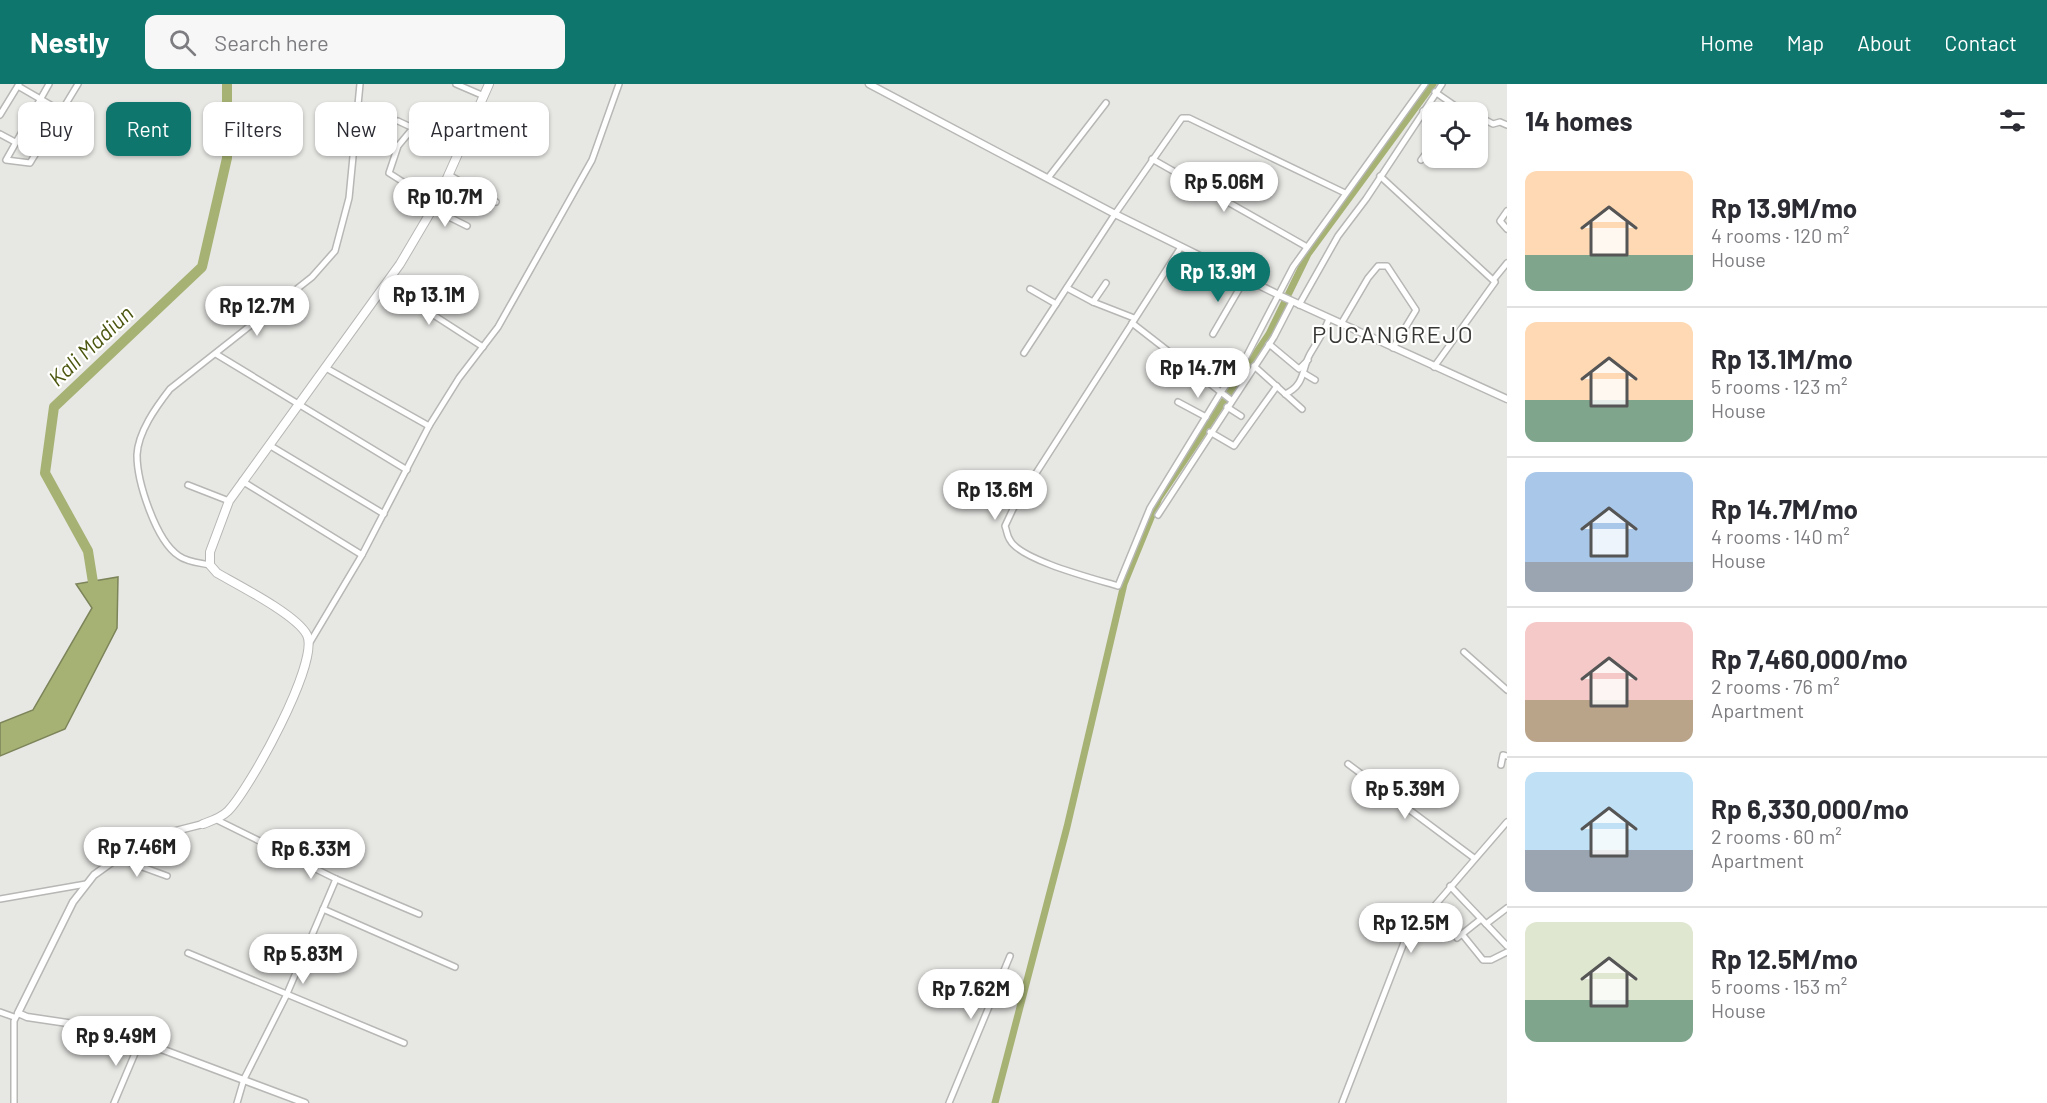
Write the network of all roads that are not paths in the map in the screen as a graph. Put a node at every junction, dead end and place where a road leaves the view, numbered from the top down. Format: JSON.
{"nodes":[{"id":1,"x":49,"y":84,"type":"edge"},
{"id":2,"x":78,"y":84,"type":"edge"},
{"id":3,"x":360,"y":84,"type":"edge"},
{"id":4,"x":456,"y":84,"type":"edge"},
{"id":5,"x":489,"y":84,"type":"edge"},
{"id":6,"x":619,"y":84,"type":"edge"},
{"id":7,"x":869,"y":84,"type":"edge"},
{"id":8,"x":1425,"y":84,"type":"edge"},
{"id":9,"x":1442,"y":84,"type":"edge"},
{"id":10,"x":19,"y":85,"type":"edge"},
{"id":11,"x":1435,"y":93,"type":"junction"},
{"id":12,"x":484,"y":96,"type":"junction"},
{"id":13,"x":40,"y":98,"type":"junction"},
{"id":14,"x":46,"y":102,"type":"edge"},
{"id":15,"x":67,"y":102,"type":"edge"},
{"id":16,"x":481,"y":102,"type":"edge"},
{"id":17,"x":1429,"y":102,"type":"edge"},
{"id":18,"x":1449,"y":102,"type":"edge"},
{"id":19,"x":1106,"y":103,"type":"dead end"},
{"id":20,"x":1422,"y":112,"type":"edge"},
{"id":21,"x":0,"y":115,"type":"edge"},
{"id":22,"x":1409,"y":118,"type":"junction"},
{"id":23,"x":1488,"y":121,"type":"edge"},
{"id":24,"x":398,"y":122,"type":"dead end"},
{"id":25,"x":1507,"y":125,"type":"edge"},
{"id":26,"x":409,"y":126,"type":"edge"},
{"id":27,"x":409,"y":133,"type":"edge"},
{"id":28,"x":0,"y":134,"type":"edge"},
{"id":29,"x":15,"y":141,"type":"junction"},
{"id":30,"x":398,"y":146,"type":"joint"},
{"id":31,"x":34,"y":156,"type":"edge"},
{"id":32,"x":457,"y":156,"type":"edge"},
{"id":33,"x":1152,"y":159,"type":"junction"},
{"id":34,"x":449,"y":175,"type":"junction"},
{"id":35,"x":1380,"y":176,"type":"junction"},
{"id":36,"x":1048,"y":178,"type":"junction"},
{"id":37,"x":1345,"y":193,"type":"junction"},
{"id":38,"x":496,"y":202,"type":"dead end"},
{"id":39,"x":435,"y":206,"type":"junction"},
{"id":40,"x":1507,"y":211,"type":"edge"},
{"id":41,"x":1115,"y":214,"type":"junction"},
{"id":42,"x":467,"y":226,"type":"dead end"},
{"id":43,"x":1507,"y":229,"type":"edge"},
{"id":44,"x":1181,"y":247,"type":"junction"},
{"id":45,"x":1306,"y":247,"type":"junction"},
{"id":46,"x":1507,"y":263,"type":"edge"},
{"id":47,"x":1245,"y":279,"type":"junction"},
{"id":48,"x":1494,"y":279,"type":"junction"},
{"id":49,"x":1106,"y":283,"type":"dead end"},
{"id":50,"x":387,"y":285,"type":"junction"},
{"id":51,"x":1067,"y":288,"type":"junction"},
{"id":52,"x":1030,"y":289,"type":"dead end"},
{"id":53,"x":1279,"y":296,"type":"junction"},
{"id":54,"x":1093,"y":302,"type":"junction"},
{"id":55,"x":1294,"y":302,"type":"junction"},
{"id":56,"x":1056,"y":304,"type":"junction"},
{"id":57,"x":1329,"y":319,"type":"junction"},
{"id":58,"x":1133,"y":320,"type":"junction"},
{"id":59,"x":1341,"y":324,"type":"junction"},
{"id":60,"x":1213,"y":334,"type":"dead end"},
{"id":61,"x":1269,"y":344,"type":"junction"},
{"id":62,"x":483,"y":347,"type":"junction"},
{"id":63,"x":1393,"y":348,"type":"junction"},
{"id":64,"x":1024,"y":353,"type":"dead end"},
{"id":65,"x":216,"y":354,"type":"junction"},
{"id":66,"x":1308,"y":360,"type":"junction"},
{"id":67,"x":1254,"y":366,"type":"junction"},
{"id":68,"x":1434,"y":366,"type":"junction"},
{"id":69,"x":326,"y":368,"type":"junction"},
{"id":70,"x":1305,"y":374,"type":"junction"},
{"id":71,"x":1315,"y":380,"type":"dead end"},
{"id":72,"x":1276,"y":386,"type":"junction"},
{"id":73,"x":1221,"y":392,"type":"junction"},
{"id":74,"x":1285,"y":394,"type":"junction"},
{"id":75,"x":1507,"y":399,"type":"edge"},
{"id":76,"x":1231,"y":400,"type":"junction"},
{"id":77,"x":1178,"y":402,"type":"dead end"},
{"id":78,"x":297,"y":405,"type":"junction"},
{"id":79,"x":1227,"y":407,"type":"junction"},
{"id":80,"x":1302,"y":409,"type":"dead end"},
{"id":81,"x":1241,"y":416,"type":"dead end"},
{"id":82,"x":1206,"y":417,"type":"junction"},
{"id":83,"x":429,"y":426,"type":"junction"},
{"id":84,"x":1210,"y":432,"type":"junction"},
{"id":85,"x":269,"y":446,"type":"junction"},
{"id":86,"x":407,"y":470,"type":"junction"},
{"id":87,"x":242,"y":481,"type":"junction"},
{"id":88,"x":188,"y":484,"type":"dead end"},
{"id":89,"x":229,"y":501,"type":"junction"},
{"id":90,"x":384,"y":514,"type":"junction"},
{"id":91,"x":1158,"y":515,"type":"dead end"},
{"id":92,"x":362,"y":555,"type":"junction"},
{"id":93,"x":210,"y":565,"type":"junction"},
{"id":94,"x":309,"y":644,"type":"junction"},
{"id":95,"x":1464,"y":652,"type":"dead end"},
{"id":96,"x":1507,"y":690,"type":"edge"},
{"id":97,"x":1507,"y":756,"type":"edge"},
{"id":98,"x":1348,"y":764,"type":"dead end"},
{"id":99,"x":1501,"y":765,"type":"dead end"},
{"id":100,"x":215,"y":819,"type":"junction"},
{"id":101,"x":1507,"y":823,"type":"edge"},
{"id":102,"x":203,"y":824,"type":"joint"},
{"id":103,"x":116,"y":857,"type":"junction"},
{"id":104,"x":1474,"y":858,"type":"junction"},
{"id":105,"x":167,"y":876,"type":"dead end"},
{"id":106,"x":336,"y":879,"type":"junction"},
{"id":107,"x":86,"y":884,"type":"junction"},
{"id":108,"x":1450,"y":886,"type":"junction"},
{"id":109,"x":0,"y":899,"type":"edge"},
{"id":110,"x":1507,"y":908,"type":"edge"},
{"id":111,"x":323,"y":909,"type":"junction"},
{"id":112,"x":419,"y":914,"type":"dead end"},
{"id":113,"x":1481,"y":919,"type":"junction"},
{"id":114,"x":1486,"y":924,"type":"junction"},
{"id":115,"x":1507,"y":946,"type":"edge"},
{"id":116,"x":1507,"y":952,"type":"edge"},
{"id":117,"x":188,"y":953,"type":"dead end"},
{"id":118,"x":1010,"y":956,"type":"dead end"},
{"id":119,"x":455,"y":967,"type":"dead end"},
{"id":120,"x":286,"y":996,"type":"junction"},
{"id":121,"x":0,"y":1012,"type":"edge"},
{"id":122,"x":16,"y":1015,"type":"junction"},
{"id":123,"x":141,"y":1039,"type":"junction"},
{"id":124,"x":404,"y":1043,"type":"dead end"},
{"id":125,"x":244,"y":1079,"type":"junction"},
{"id":126,"x":16,"y":1102,"type":"edge"},
{"id":127,"x":114,"y":1103,"type":"edge"},
{"id":128,"x":237,"y":1103,"type":"edge"},
{"id":129,"x":305,"y":1103,"type":"edge"},
{"id":130,"x":949,"y":1103,"type":"edge"},
{"id":131,"x":1342,"y":1103,"type":"edge"}],
"edges":[{"from":1,"to":13,"type":"street"},
{"from":2,"to":15,"type":"street"},
{"from":3,"to":65,"type":"street"},
{"from":4,"to":12,"type":"street"},
{"from":5,"to":12,"type":"main road"},
{"from":6,"to":62,"type":"street"},
{"from":7,"to":36,"type":"street"},
{"from":8,"to":22,"type":"street"},
{"from":9,"to":11,"type":"street"},
{"from":10,"to":13,"type":"street"},
{"from":10,"to":21,"type":"street"},
{"from":11,"to":17,"type":"street"},
{"from":11,"to":18,"type":"street"},
{"from":12,"to":16,"type":"main road"},
{"from":13,"to":14,"type":"street"},
{"from":13,"to":29,"type":"street"},
{"from":19,"to":36,"type":"street"},
{"from":20,"to":22,"type":"street"},
{"from":22,"to":35,"type":"street"},
{"from":22,"to":37,"type":"street"},
{"from":23,"to":25,"type":"street"},
{"from":24,"to":26,"type":"street"},
{"from":27,"to":30,"type":"street"},
{"from":28,"to":29,"type":"street"},
{"from":29,"to":31,"type":"street"},
{"from":30,"to":39,"type":"street"},
{"from":32,"to":34,"type":"main road"},
{"from":33,"to":37,"type":"street"},
{"from":33,"to":41,"type":"street"},
{"from":33,"to":45,"type":"street"},
{"from":34,"to":38,"type":"street"},
{"from":34,"to":39,"type":"main road"},
{"from":35,"to":48,"type":"street"},
{"from":35,"to":55,"type":"street"},
{"from":36,"to":41,"type":"street"},
{"from":37,"to":45,"type":"street"},
{"from":39,"to":42,"type":"street"},
{"from":39,"to":50,"type":"main road"},
{"from":40,"to":43,"type":"street"},
{"from":41,"to":44,"type":"street"},
{"from":41,"to":51,"type":"street"},
{"from":44,"to":47,"type":"street"},
{"from":44,"to":58,"type":"street"},
{"from":45,"to":53,"type":"street"},
{"from":46,"to":48,"type":"street"},
{"from":47,"to":53,"type":"street"},
{"from":47,"to":60,"type":"street"},
{"from":48,"to":68,"type":"street"},
{"from":49,"to":54,"type":"street"},
{"from":50,"to":62,"type":"street"},
{"from":50,"to":69,"type":"main road"},
{"from":51,"to":54,"type":"street"},
{"from":51,"to":56,"type":"street"},
{"from":52,"to":56,"type":"street"},
{"from":53,"to":55,"type":"street"},
{"from":53,"to":73,"type":"street"},
{"from":54,"to":58,"type":"street"},
{"from":55,"to":57,"type":"street"},
{"from":55,"to":61,"type":"street"},
{"from":56,"to":64,"type":"street"},
{"from":57,"to":59,"type":"street"},
{"from":57,"to":66,"type":"street"},
{"from":58,"to":73,"type":"street"},
{"from":58,"to":82,"type":"street"},
{"from":59,"to":63,"type":"street"},
{"from":59,"to":63,"type":"street"},
{"from":61,"to":66,"type":"street"},
{"from":61,"to":67,"type":"street"},
{"from":62,"to":83,"type":"street"},
{"from":63,"to":68,"type":"street"},
{"from":65,"to":78,"type":"street"},
{"from":65,"to":93,"type":"street"},
{"from":66,"to":70,"type":"street"},
{"from":67,"to":72,"type":"street"},
{"from":67,"to":76,"type":"street"},
{"from":68,"to":75,"type":"street"},
{"from":69,"to":78,"type":"main road"},
{"from":69,"to":83,"type":"street"},
{"from":70,"to":71,"type":"street"},
{"from":70,"to":74,"type":"street"},
{"from":72,"to":74,"type":"street"},
{"from":72,"to":84,"type":"street"},
{"from":73,"to":76,"type":"street"},
{"from":73,"to":82,"type":"street"},
{"from":74,"to":80,"type":"street"},
{"from":76,"to":79,"type":"street"},
{"from":77,"to":82,"type":"street"},
{"from":78,"to":85,"type":"main road"},
{"from":78,"to":86,"type":"street"},
{"from":79,"to":81,"type":"street"},
{"from":79,"to":84,"type":"street"},
{"from":83,"to":86,"type":"street"},
{"from":84,"to":91,"type":"street"},
{"from":85,"to":87,"type":"main road"},
{"from":85,"to":90,"type":"street"},
{"from":86,"to":90,"type":"street"},
{"from":87,"to":89,"type":"main road"},
{"from":87,"to":92,"type":"street"},
{"from":88,"to":89,"type":"street"},
{"from":89,"to":93,"type":"main road"},
{"from":90,"to":92,"type":"street"},
{"from":92,"to":94,"type":"street"},
{"from":93,"to":94,"type":"main road"},
{"from":94,"to":100,"type":"main road"},
{"from":95,"to":96,"type":"street"},
{"from":97,"to":99,"type":"street"},
{"from":98,"to":104,"type":"street"},
{"from":100,"to":102,"type":"main road"},
{"from":100,"to":106,"type":"street"},
{"from":101,"to":104,"type":"street"},
{"from":102,"to":103,"type":"street"},
{"from":103,"to":105,"type":"street"},
{"from":103,"to":107,"type":"street"},
{"from":104,"to":108,"type":"street"},
{"from":106,"to":111,"type":"street"},
{"from":106,"to":112,"type":"street"},
{"from":107,"to":109,"type":"street"},
{"from":107,"to":122,"type":"street"},
{"from":108,"to":113,"type":"street"},
{"from":108,"to":131,"type":"street"},
{"from":110,"to":114,"type":"street"},
{"from":111,"to":119,"type":"street"},
{"from":111,"to":120,"type":"street"},
{"from":113,"to":114,"type":"street"},
{"from":113,"to":116,"type":"street"},
{"from":114,"to":115,"type":"street"},
{"from":117,"to":120,"type":"street"},
{"from":118,"to":130,"type":"street"},
{"from":120,"to":124,"type":"street"},
{"from":120,"to":125,"type":"street"},
{"from":121,"to":122,"type":"street"},
{"from":122,"to":123,"type":"street"},
{"from":122,"to":126,"type":"street"},
{"from":123,"to":125,"type":"street"},
{"from":123,"to":127,"type":"street"},
{"from":125,"to":128,"type":"street"},
{"from":125,"to":129,"type":"street"}]}
